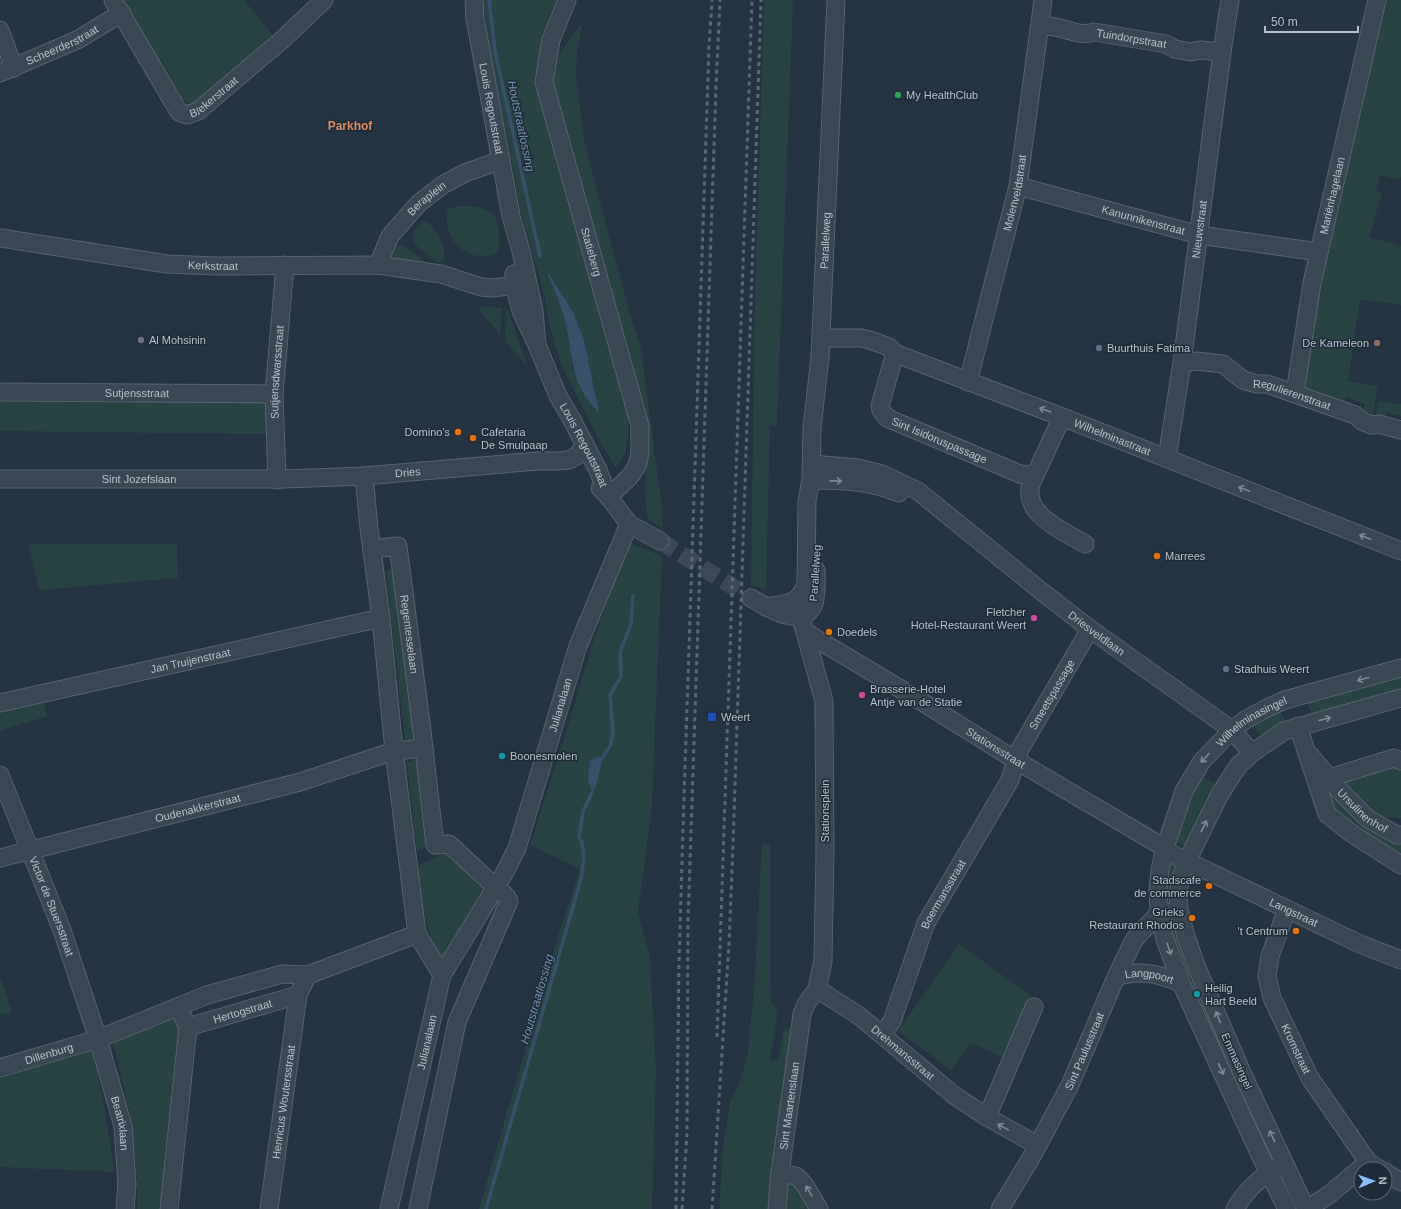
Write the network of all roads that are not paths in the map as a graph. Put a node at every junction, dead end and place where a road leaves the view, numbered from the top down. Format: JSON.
{"nodes":[{"id":1,"x":324,"y":0,"type":"edge"},
{"id":2,"x":474,"y":0,"type":"edge"},
{"id":3,"x":567,"y":0,"type":"edge"},
{"id":4,"x":836,"y":0,"type":"edge"},
{"id":5,"x":1043,"y":0,"type":"edge"},
{"id":6,"x":1230,"y":0,"type":"edge"},
{"id":7,"x":1377,"y":0,"type":"edge"},
{"id":8,"x":117,"y":6,"type":"edge"},
{"id":9,"x":1040,"y":26,"type":"junction"},
{"id":10,"x":0,"y":30,"type":"edge"},
{"id":11,"x":1222,"y":52,"type":"junction"},
{"id":12,"x":7,"y":71,"type":"edge"},
{"id":13,"x":501,"y":160,"type":"junction"},
{"id":14,"x":1018,"y":186,"type":"junction"},
{"id":15,"x":1199,"y":235,"type":"junction"},
{"id":16,"x":0,"y":238,"type":"edge"},
{"id":17,"x":1319,"y":252,"type":"junction"},
{"id":18,"x":286,"y":265,"type":"junction"},
{"id":19,"x":378,"y":265,"type":"junction"},
{"id":20,"x":520,"y":290,"type":"junction"},
{"id":21,"x":821,"y":338,"type":"junction"},
{"id":22,"x":895,"y":353,"type":"junction"},
{"id":23,"x":1182,"y":363,"type":"junction"},
{"id":24,"x":968,"y":382,"type":"junction"},
{"id":25,"x":0,"y":392,"type":"edge"},
{"id":26,"x":1295,"y":393,"type":"junction"},
{"id":27,"x":274,"y":394,"type":"junction"},
{"id":28,"x":1062,"y":417,"type":"junction"},
{"id":29,"x":1401,"y":430,"type":"edge"},
{"id":30,"x":574,"y":451,"type":"junction"},
{"id":31,"x":1167,"y":458,"type":"junction"},
{"id":32,"x":812,"y":472,"type":"junction"},
{"id":33,"x":364,"y":476,"type":"junction"},
{"id":34,"x":1034,"y":476,"type":"junction"},
{"id":35,"x":0,"y":479,"type":"edge"},
{"id":36,"x":277,"y":480,"type":"junction"},
{"id":37,"x":608,"y":496,"type":"junction"},
{"id":38,"x":629,"y":524,"type":"junction"},
{"id":39,"x":660,"y":541,"type":"tunnel mouth"},
{"id":40,"x":1086,"y":544,"type":"dead end"},
{"id":41,"x":372,"y":549,"type":"junction"},
{"id":42,"x":1401,"y":551,"type":"edge"},
{"id":43,"x":751,"y":598,"type":"tunnel mouth"},
{"id":44,"x":796,"y":600,"type":"junction"},
{"id":45,"x":766,"y":607,"type":"junction"},
{"id":46,"x":381,"y":618,"type":"junction"},
{"id":47,"x":803,"y":624,"type":"junction"},
{"id":48,"x":1090,"y":628,"type":"junction"},
{"id":49,"x":1401,"y":668,"type":"edge"},
{"id":50,"x":1401,"y":698,"type":"edge"},
{"id":51,"x":0,"y":703,"type":"edge"},
{"id":52,"x":1298,"y":726,"type":"junction"},
{"id":53,"x":1232,"y":730,"type":"junction"},
{"id":54,"x":424,"y":748,"type":"junction"},
{"id":55,"x":1305,"y":749,"type":"junction"},
{"id":56,"x":394,"y":751,"type":"junction"},
{"id":57,"x":1252,"y":753,"type":"junction"},
{"id":58,"x":1017,"y":761,"type":"junction"},
{"id":59,"x":1401,"y":761,"type":"edge"},
{"id":60,"x":0,"y":775,"type":"edge"},
{"id":61,"x":1329,"y":778,"type":"junction"},
{"id":62,"x":1401,"y":835,"type":"edge"},
{"id":63,"x":435,"y":845,"type":"junction"},
{"id":64,"x":1165,"y":848,"type":"junction"},
{"id":65,"x":29,"y":850,"type":"junction"},
{"id":66,"x":408,"y":857,"type":"junction"},
{"id":67,"x":0,"y":858,"type":"edge"},
{"id":68,"x":1187,"y":861,"type":"junction"},
{"id":69,"x":1401,"y":865,"type":"edge"},
{"id":70,"x":496,"y":888,"type":"junction"},
{"id":71,"x":1179,"y":909,"type":"junction"},
{"id":72,"x":1287,"y":909,"type":"junction"},
{"id":73,"x":1159,"y":913,"type":"junction"},
{"id":74,"x":417,"y":934,"type":"junction"},
{"id":75,"x":1401,"y":960,"type":"edge"},
{"id":76,"x":308,"y":975,"type":"junction"},
{"id":77,"x":442,"y":975,"type":"junction"},
{"id":78,"x":1116,"y":977,"type":"junction"},
{"id":79,"x":1181,"y":984,"type":"junction"},
{"id":80,"x":817,"y":989,"type":"junction"},
{"id":81,"x":298,"y":995,"type":"junction"},
{"id":82,"x":806,"y":1004,"type":"joint"},
{"id":83,"x":177,"y":1006,"type":"junction"},
{"id":84,"x":1034,"y":1007,"type":"dead end"},
{"id":85,"x":188,"y":1027,"type":"junction"},
{"id":86,"x":883,"y":1034,"type":"junction"},
{"id":87,"x":98,"y":1039,"type":"junction"},
{"id":88,"x":0,"y":1068,"type":"edge"},
{"id":89,"x":987,"y":1118,"type":"junction"},
{"id":90,"x":1037,"y":1146,"type":"junction"},
{"id":91,"x":1369,"y":1161,"type":"edge"},
{"id":92,"x":1284,"y":1163,"type":"junction"},
{"id":93,"x":1269,"y":1172,"type":"junction"},
{"id":94,"x":780,"y":1173,"type":"junction"},
{"id":95,"x":1353,"y":1179,"type":"edge"},
{"id":96,"x":125,"y":1209,"type":"edge"},
{"id":97,"x":169,"y":1209,"type":"edge"},
{"id":98,"x":269,"y":1209,"type":"edge"},
{"id":99,"x":389,"y":1209,"type":"edge"},
{"id":100,"x":418,"y":1209,"type":"edge"},
{"id":101,"x":777,"y":1209,"type":"edge"},
{"id":102,"x":819,"y":1209,"type":"edge"},
{"id":103,"x":1000,"y":1209,"type":"edge"},
{"id":104,"x":1235,"y":1209,"type":"edge"},
{"id":105,"x":1287,"y":1209,"type":"edge"},
{"id":106,"x":1307,"y":1209,"type":"edge"}],
"edges":[{"from":1,"to":8,"type":"street","name":"Blekerstraat"},
{"from":2,"to":13,"type":"street","name":"Louis Regoutstraat"},
{"from":3,"to":37,"type":"street","name":"Statieberg"},
{"from":4,"to":21,"type":"street","name":"Parallelweg"},
{"from":5,"to":9,"type":"street","name":"Molenveldstraat"},
{"from":6,"to":11,"type":"street","name":"Nieuwstraat"},
{"from":7,"to":17,"type":"street","name":"Mariënhagelaan"},
{"from":8,"to":12,"type":"street","name":"Scheerderstraat"},
{"from":9,"to":11,"type":"street","name":"Tuindorpstraat"},
{"from":9,"to":14,"type":"street","name":"Molenveldstraat"},
{"from":10,"to":12,"type":"street"},
{"from":11,"to":15,"type":"street","name":"Nieuwstraat"},
{"from":13,"to":19,"type":"street","name":"Beraplein"},
{"from":13,"to":20,"type":"street","name":"Louis Regoutstraat"},
{"from":14,"to":15,"type":"street","name":"Kanunnikenstraat"},
{"from":14,"to":24,"type":"street","name":"Molenveldstraat"},
{"from":15,"to":17,"type":"street","name":"Kanunnikenstraat"},
{"from":15,"to":23,"type":"street","name":"Nieuwstraat"},
{"from":16,"to":18,"type":"street","name":"Kerkstraat"},
{"from":17,"to":26,"type":"street","name":"Mariënhagelaan"},
{"from":18,"to":19,"type":"street","name":"Kerkstraat"},
{"from":18,"to":27,"type":"street","name":"Sutjensdwarsstraat"},
{"from":19,"to":20,"type":"street","name":"Kerkstraat"},
{"from":20,"to":30,"type":"street","name":"Louis Regoutstraat"},
{"from":21,"to":22,"type":"street","name":"Wilhelminastraat"},
{"from":21,"to":32,"type":"street","name":"Parallelweg"},
{"from":22,"to":24,"type":"street","name":"Wilhelminastraat"},
{"from":22,"to":34,"type":"street","name":"Sint Isidoruspassage"},
{"from":23,"to":26,"type":"street","name":"Regulierenstraat"},
{"from":23,"to":31,"type":"street","name":"Nieuwstraat"},
{"from":28,"to":24,"type":"street","name":"Wilhelminastraat","one_way":true},
{"from":25,"to":27,"type":"street","name":"Sutjensstraat"},
{"from":26,"to":29,"type":"street","name":"Regulierenstraat"},
{"from":27,"to":36,"type":"street","name":"Sutjensdwarsstraat"},
{"from":28,"to":31,"type":"street","name":"Wilhelminastraat"},
{"from":28,"to":34,"type":"street"},
{"from":30,"to":33,"type":"street","name":"Dries"},
{"from":30,"to":37,"type":"street","name":"Louis Regoutstraat"},
{"from":42,"to":31,"type":"street","name":"Wilhelminastraat","one_way":true},
{"from":32,"to":44,"type":"street","name":"Parallelweg"},
{"from":32,"to":47,"type":"street","name":"Parallelweg"},
{"from":32,"to":48,"type":"street","name":"Driesveldlaan"},
{"from":33,"to":36,"type":"street","name":"Dries"},
{"from":33,"to":41,"type":"street"},
{"from":34,"to":40,"type":"street"},
{"from":35,"to":36,"type":"street","name":"Sint Jozefslaan"},
{"from":37,"to":38,"type":"street","name":"Louis Regoutstraat"},
{"from":38,"to":39,"type":"street","name":"Louis Regoutstraat"},
{"from":38,"to":70,"type":"street","name":"Julianalaan"},
{"from":41,"to":46,"type":"street"},
{"from":41,"to":54,"type":"street","name":"Regentesselaan"},
{"from":43,"to":45,"type":"street"},
{"from":44,"to":45,"type":"street"},
{"from":44,"to":47,"type":"street","name":"Parallelweg"},
{"from":45,"to":47,"type":"street"},
{"from":46,"to":51,"type":"street","name":"Jan Truijenstraat"},
{"from":46,"to":56,"type":"street"},
{"from":47,"to":58,"type":"street","name":"Stationsstraat"},
{"from":47,"to":80,"type":"street","name":"Stationsplein"},
{"from":48,"to":53,"type":"street","name":"Driesveldlaan"},
{"from":48,"to":58,"type":"street","name":"Smeetspassage"},
{"from":49,"to":53,"type":"street","name":"Wilhelminasingel","one_way":true},
{"from":52,"to":50,"type":"street","one_way":true},
{"from":52,"to":55,"type":"street"},
{"from":52,"to":57,"type":"street"},
{"from":53,"to":57,"type":"street","name":"Driesveldlaan"},
{"from":53,"to":64,"type":"street","name":"Wilhelminasingel","one_way":true},
{"from":54,"to":56,"type":"street"},
{"from":54,"to":63,"type":"street","name":"Regentesselaan"},
{"from":55,"to":61,"type":"street","name":"Ursulinenhof"},
{"from":55,"to":69,"type":"street"},
{"from":56,"to":65,"type":"street","name":"Oudenakkerstraat"},
{"from":56,"to":66,"type":"street"},
{"from":68,"to":57,"type":"street","one_way":true},
{"from":58,"to":64,"type":"street","name":"Stationsstraat"},
{"from":58,"to":86,"type":"street","name":"Boermansstraat"},
{"from":59,"to":61,"type":"street","name":"Ursulinenhof"},
{"from":60,"to":65,"type":"street","name":"Victor de Stuersstraat"},
{"from":61,"to":62,"type":"street","name":"Ursulinenhof"},
{"from":63,"to":66,"type":"street"},
{"from":63,"to":70,"type":"street"},
{"from":64,"to":68,"type":"street","name":"Stationsstraat"},
{"from":64,"to":73,"type":"street"},
{"from":65,"to":67,"type":"street","name":"Oudenakkerstraat"},
{"from":65,"to":87,"type":"street","name":"Victor de Stuersstraat"},
{"from":66,"to":74,"type":"street"},
{"from":68,"to":71,"type":"street"},
{"from":68,"to":72,"type":"street","name":"Langstraat"},
{"from":70,"to":77,"type":"street","name":"Julianalaan"},
{"from":70,"to":100,"type":"street"},
{"from":71,"to":73,"type":"street"},
{"from":92,"to":71,"type":"street","name":"Emmasingel","one_way":true},
{"from":72,"to":75,"type":"street","name":"Langstraat"},
{"from":72,"to":91,"type":"street","name":"Kromstraat"},
{"from":73,"to":78,"type":"street","name":"Sint Paulusstraat"},
{"from":73,"to":79,"type":"street","name":"Emmasingel","one_way":true},
{"from":74,"to":76,"type":"street"},
{"from":74,"to":77,"type":"street"},
{"from":76,"to":81,"type":"street"},
{"from":76,"to":83,"type":"street"},
{"from":77,"to":99,"type":"street","name":"Julianalaan"},
{"from":78,"to":79,"type":"street","name":"Langpoort"},
{"from":78,"to":90,"type":"street","name":"Sint Paulusstraat"},
{"from":79,"to":93,"type":"street","name":"Emmasingel","one_way":true},
{"from":80,"to":82,"type":"street","name":"Stationsplein"},
{"from":80,"to":86,"type":"street","name":"Drehmansstraat"},
{"from":81,"to":85,"type":"street","name":"Hertogstraat"},
{"from":81,"to":98,"type":"street","name":"Henricus Woutersstraat"},
{"from":82,"to":94,"type":"street","name":"Sint Maartenslaan"},
{"from":83,"to":85,"type":"street"},
{"from":83,"to":87,"type":"street"},
{"from":84,"to":89,"type":"street"},
{"from":85,"to":97,"type":"street"},
{"from":86,"to":89,"type":"street","name":"Drehmansstraat"},
{"from":87,"to":88,"type":"street","name":"Dillenburg"},
{"from":87,"to":96,"type":"street","name":"Beatrixlaan"},
{"from":90,"to":89,"type":"street","name":"Drehmansstraat","one_way":true},
{"from":90,"to":103,"type":"street","name":"Sint Paulusstraat"},
{"from":92,"to":93,"type":"street"},
{"from":92,"to":106,"type":"street","name":"Emmasingel"},
{"from":93,"to":104,"type":"street"},
{"from":93,"to":105,"type":"street","name":"Emmasingel"},
{"from":94,"to":101,"type":"street","name":"Sint Maartenslaan"},
{"from":102,"to":94,"type":"street","one_way":true},
{"from":95,"to":106,"type":"street"}]}
